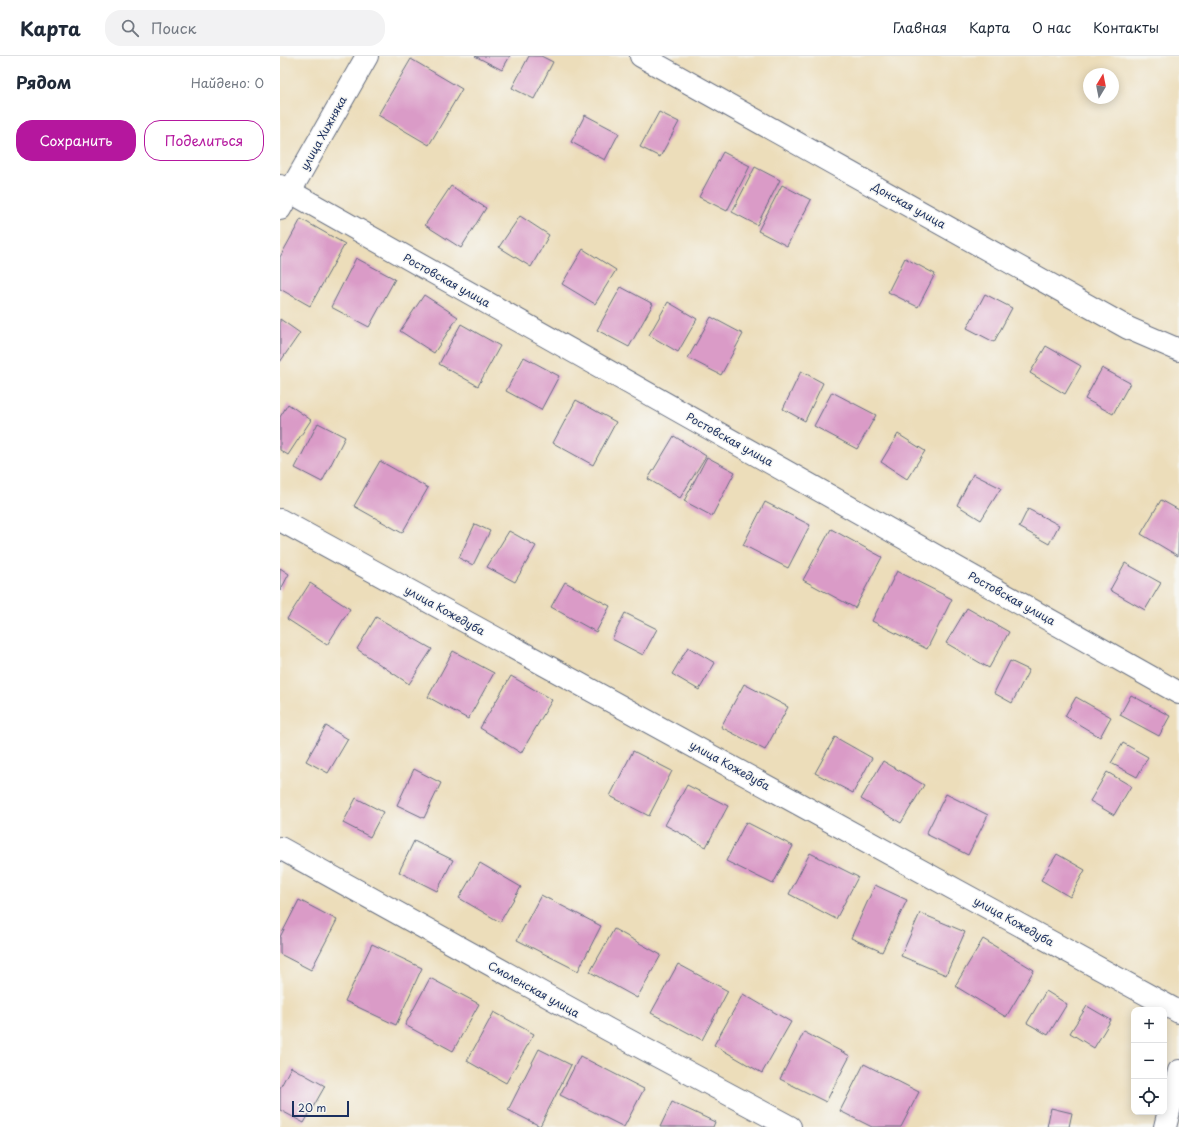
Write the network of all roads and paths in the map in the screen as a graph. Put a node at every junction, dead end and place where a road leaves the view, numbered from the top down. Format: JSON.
{"nodes":[{"id":1,"x":367,"y":56,"type":"edge"},
{"id":2,"x":641,"y":56,"type":"edge"},
{"id":3,"x":283,"y":196,"type":"edge"},
{"id":4,"x":1179,"y":350,"type":"edge"},
{"id":5,"x":280,"y":520,"type":"edge"},
{"id":6,"x":1179,"y":692,"type":"edge"},
{"id":7,"x":280,"y":848,"type":"edge"},
{"id":8,"x":1179,"y":1012,"type":"edge"},
{"id":9,"x":1179,"y":1071,"type":"edge"},
{"id":10,"x":790,"y":1127,"type":"edge"},
{"id":11,"x":1165,"y":1127,"type":"edge"}],
"edges":[{"from":1,"to":3,"type":"street","name":"улица Хижняка"},
{"from":2,"to":4,"type":"street","name":"Донская улица"},
{"from":3,"to":6,"type":"street","name":"Ростовская улица"},
{"from":5,"to":8,"type":"street","name":"улица Кожедуба"},
{"from":7,"to":10,"type":"street","name":"Смоленская улица"},
{"from":9,"to":11,"type":"street"}]}
